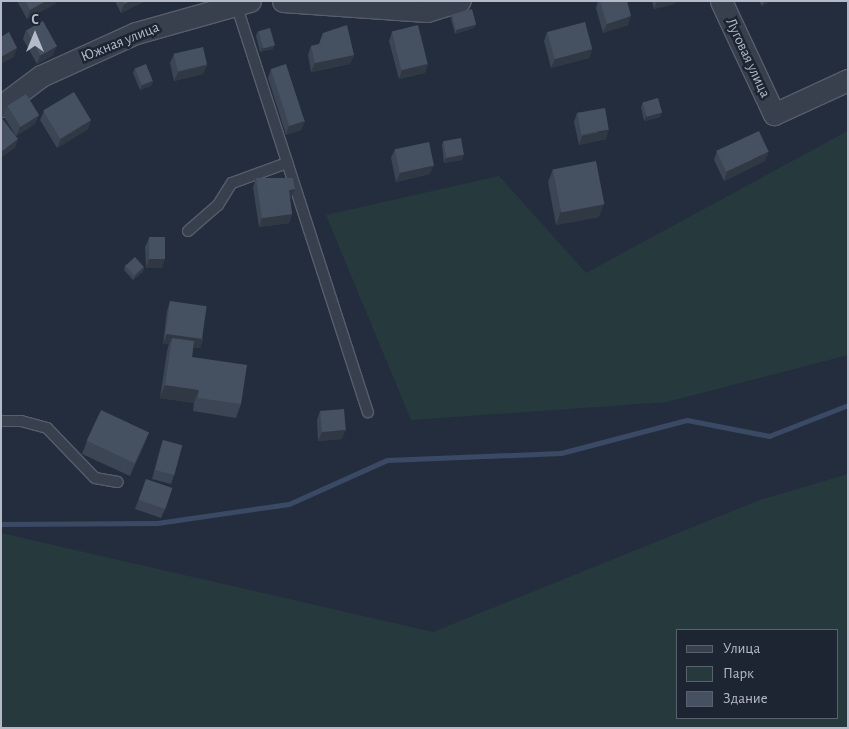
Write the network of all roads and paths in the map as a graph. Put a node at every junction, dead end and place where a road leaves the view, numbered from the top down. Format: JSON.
{"nodes":[{"id":1,"x":283,"y":1,"type":"edge"},
{"id":2,"x":459,"y":1,"type":"edge"},
{"id":3,"x":721,"y":1,"type":"edge"},
{"id":4,"x":243,"y":2,"type":"edge"},
{"id":5,"x":848,"y":80,"type":"edge"},
{"id":6,"x":1,"y":106,"type":"edge"},
{"id":7,"x":287,"y":163,"type":"junction"},
{"id":8,"x":188,"y":231,"type":"dead end"},
{"id":9,"x":368,"y":412,"type":"dead end"},
{"id":10,"x":1,"y":422,"type":"edge"},
{"id":11,"x":118,"y":482,"type":"dead end"}],
"edges":[{"from":1,"to":2,"type":"street"},
{"from":3,"to":5,"type":"street","name":"Луговая улица"},
{"from":4,"to":6,"type":"street","name":"Южная улица"},
{"from":4,"to":7,"type":"lane"},
{"from":7,"to":8,"type":"lane"},
{"from":7,"to":9,"type":"lane"},
{"from":10,"to":11,"type":"lane"}]}
